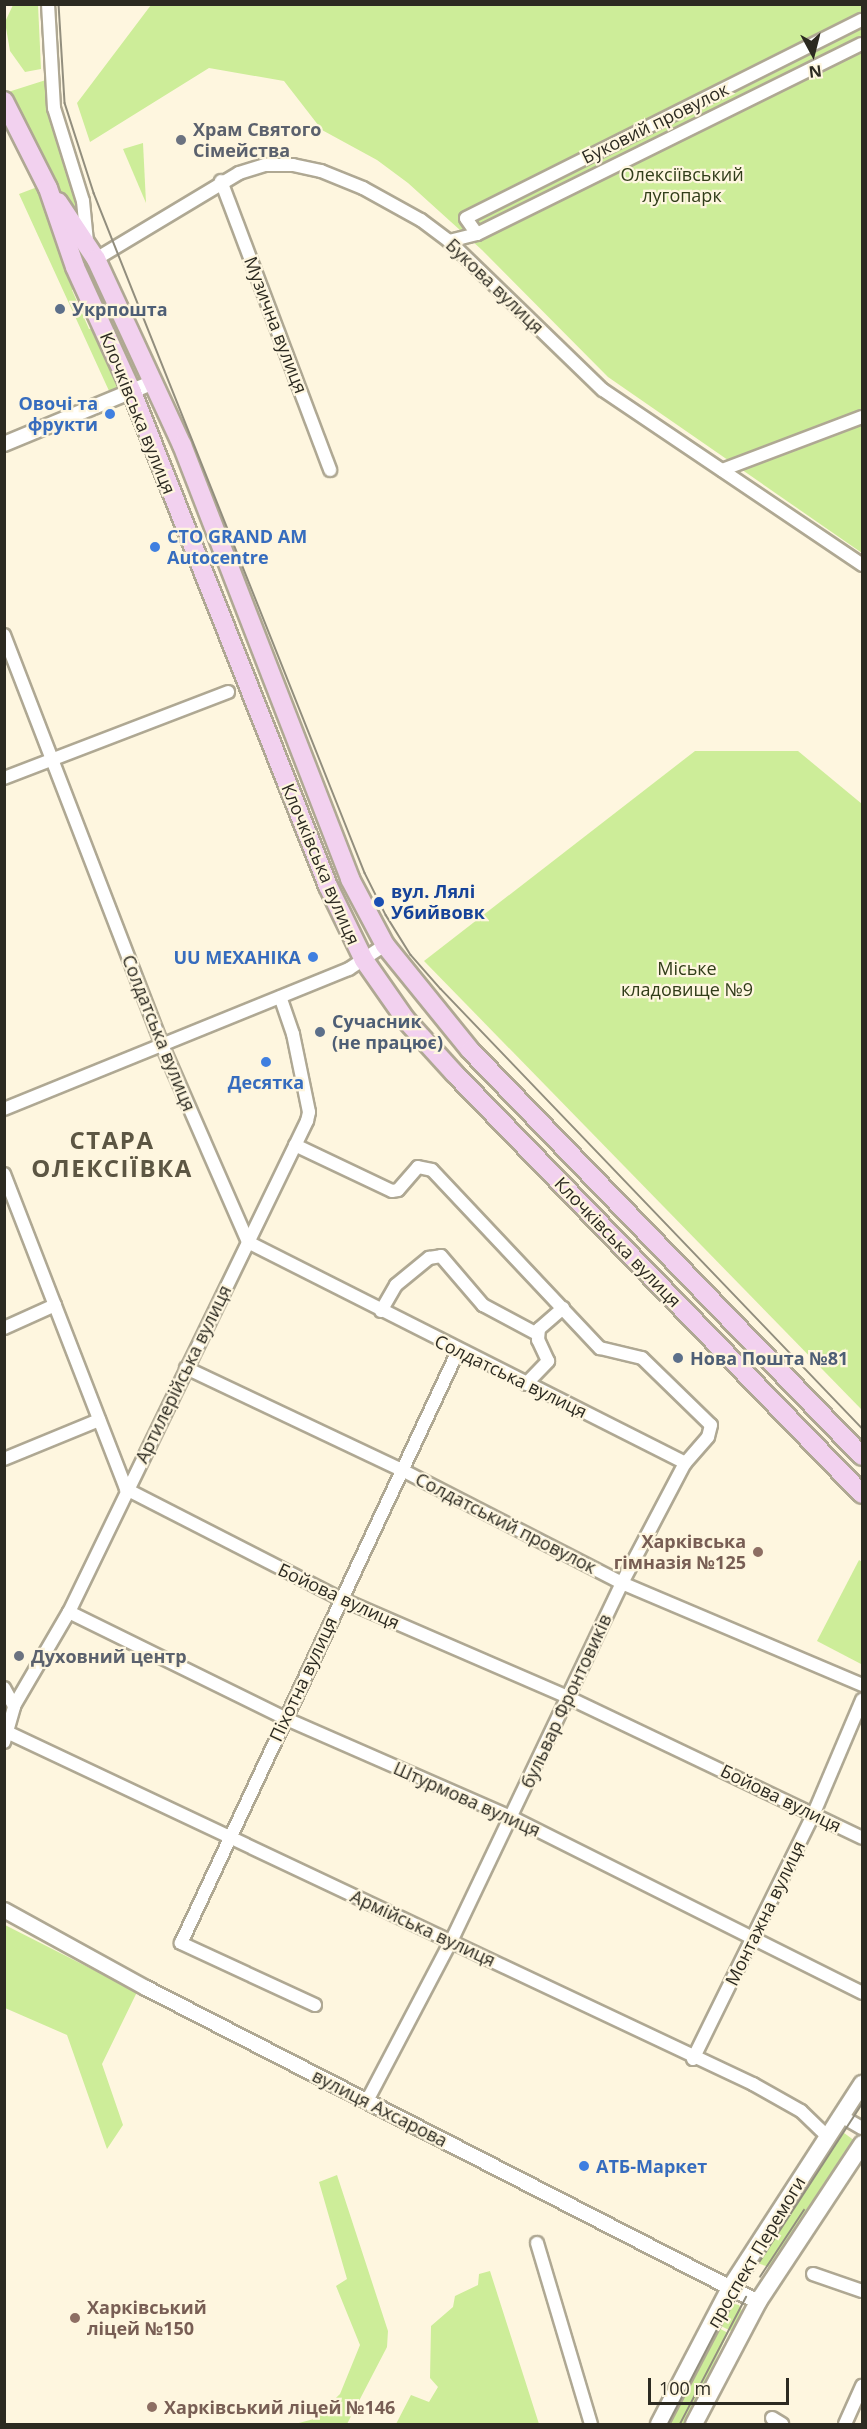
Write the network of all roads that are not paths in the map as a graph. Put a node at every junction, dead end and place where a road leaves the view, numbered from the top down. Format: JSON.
{"nodes":[{"id":1,"x":48,"y":4,"type":"edge"},
{"id":2,"x":862,"y":20,"type":"edge"},
{"id":3,"x":862,"y":44,"type":"edge"},
{"id":4,"x":4,"y":101,"type":"edge"},
{"id":5,"x":221,"y":181,"type":"junction"},
{"id":6,"x":48,"y":188,"type":"junction"},
{"id":7,"x":477,"y":234,"type":"junction"},
{"id":8,"x":449,"y":241,"type":"junction"},
{"id":9,"x":92,"y":251,"type":"junction"},
{"id":10,"x":154,"y":382,"type":"junction"},
{"id":11,"x":132,"y":392,"type":"junction"},
{"id":12,"x":862,"y":417,"type":"edge"},
{"id":13,"x":4,"y":444,"type":"edge"},
{"id":14,"x":330,"y":470,"type":"dead end"},
{"id":15,"x":722,"y":470,"type":"junction"},
{"id":16,"x":862,"y":565,"type":"edge"},
{"id":17,"x":4,"y":634,"type":"edge"},
{"id":18,"x":228,"y":692,"type":"dead end"},
{"id":19,"x":50,"y":761,"type":"junction"},
{"id":20,"x":4,"y":778,"type":"edge"},
{"id":21,"x":385,"y":945,"type":"junction"},
{"id":22,"x":364,"y":960,"type":"junction"},
{"id":23,"x":280,"y":997,"type":"junction"},
{"id":24,"x":162,"y":1045,"type":"junction"},
{"id":25,"x":4,"y":1109,"type":"edge"},
{"id":26,"x":295,"y":1145,"type":"junction"},
{"id":27,"x":4,"y":1174,"type":"edge"},
{"id":28,"x":248,"y":1242,"type":"junction"},
{"id":29,"x":55,"y":1305,"type":"junction"},
{"id":30,"x":563,"y":1308,"type":"junction"},
{"id":31,"x":381,"y":1311,"type":"junction"},
{"id":32,"x":4,"y":1328,"type":"edge"},
{"id":33,"x":537,"y":1334,"type":"junction"},
{"id":34,"x":458,"y":1351,"type":"junction"},
{"id":35,"x":186,"y":1368,"type":"junction"},
{"id":36,"x":526,"y":1384,"type":"junction"},
{"id":37,"x":99,"y":1420,"type":"junction"},
{"id":38,"x":862,"y":1456,"type":"edge"},
{"id":39,"x":4,"y":1459,"type":"edge"},
{"id":40,"x":685,"y":1463,"type":"junction"},
{"id":41,"x":402,"y":1470,"type":"junction"},
{"id":42,"x":126,"y":1489,"type":"junction"},
{"id":43,"x":862,"y":1494,"type":"edge"},
{"id":44,"x":622,"y":1583,"type":"junction"},
{"id":45,"x":341,"y":1599,"type":"junction"},
{"id":46,"x":69,"y":1612,"type":"junction"},
{"id":47,"x":862,"y":1685,"type":"edge"},
{"id":48,"x":4,"y":1688,"type":"edge"},
{"id":49,"x":567,"y":1697,"type":"junction"},
{"id":50,"x":862,"y":1700,"type":"edge"},
{"id":51,"x":14,"y":1706,"type":"junction"},
{"id":52,"x":284,"y":1718,"type":"junction"},
{"id":53,"x":7,"y":1737,"type":"edge"},
{"id":54,"x":814,"y":1814,"type":"junction"},
{"id":55,"x":511,"y":1817,"type":"junction"},
{"id":56,"x":229,"y":1836,"type":"junction"},
{"id":57,"x":862,"y":1838,"type":"edge"},
{"id":58,"x":4,"y":1910,"type":"edge"},
{"id":59,"x":753,"y":1935,"type":"junction"},
{"id":60,"x":451,"y":1941,"type":"junction"},
{"id":61,"x":862,"y":1993,"type":"edge"},
{"id":62,"x":315,"y":2005,"type":"dead end"},
{"id":63,"x":693,"y":2059,"type":"junction"},
{"id":64,"x":862,"y":2084,"type":"edge"},
{"id":65,"x":367,"y":2101,"type":"junction"},
{"id":66,"x":842,"y":2116,"type":"junction"},
{"id":67,"x":862,"y":2128,"type":"edge"},
{"id":68,"x":828,"y":2136,"type":"junction"},
{"id":69,"x":862,"y":2144,"type":"edge"},
{"id":70,"x":537,"y":2243,"type":"dead end"},
{"id":71,"x":813,"y":2274,"type":"dead end"},
{"id":72,"x":730,"y":2288,"type":"junction"},
{"id":73,"x":862,"y":2290,"type":"edge"},
{"id":74,"x":758,"y":2302,"type":"junction"},
{"id":75,"x":862,"y":2386,"type":"edge"},
{"id":76,"x":591,"y":2424,"type":"edge"},
{"id":77,"x":659,"y":2424,"type":"edge"},
{"id":78,"x":694,"y":2424,"type":"edge"},
{"id":79,"x":845,"y":2424,"type":"edge"}],
"edges":[{"from":1,"to":9,"type":"street","name":"Клочківська вулиця"},
{"from":2,"to":7,"type":"street","name":"Буковий провулок"},
{"from":3,"to":7,"type":"street","name":"Буковий провулок"},
{"from":4,"to":6,"type":"main road","name":"Клочківська вулиця"},
{"from":5,"to":8,"type":"street","name":"Букова вулиця"},
{"from":5,"to":9,"type":"street","name":"Букова вулиця"},
{"from":5,"to":14,"type":"street","name":"Музична вулиця"},
{"from":6,"to":9,"type":"main road","name":"Клочківська вулиця"},
{"from":6,"to":11,"type":"main road","name":"Клочківська вулиця"},
{"from":7,"to":8,"type":"street","name":"Буковий провулок"},
{"from":8,"to":15,"type":"street","name":"Букова вулиця"},
{"from":9,"to":10,"type":"main road","name":"Клочківська вулиця"},
{"from":10,"to":11,"type":"street"},
{"from":10,"to":21,"type":"main road","name":"Клочківська вулиця"},
{"from":11,"to":13,"type":"street"},
{"from":11,"to":22,"type":"main road","name":"Клочківська вулиця"},
{"from":12,"to":15,"type":"street"},
{"from":15,"to":16,"type":"street","name":"Букова вулиця"},
{"from":17,"to":19,"type":"street","name":"Солдатська вулиця"},
{"from":18,"to":19,"type":"street"},
{"from":19,"to":20,"type":"street"},
{"from":19,"to":24,"type":"street","name":"Солдатська вулиця"},
{"from":21,"to":22,"type":"street"},
{"from":21,"to":38,"type":"main road","name":"Клочківська вулиця"},
{"from":22,"to":23,"type":"street"},
{"from":22,"to":43,"type":"main road","name":"Клочківська вулиця"},
{"from":23,"to":24,"type":"street"},
{"from":23,"to":26,"type":"street","name":"Артилерійська вулиця"},
{"from":24,"to":25,"type":"street"},
{"from":24,"to":28,"type":"street","name":"Солдатська вулиця"},
{"from":26,"to":28,"type":"street","name":"Артилерійська вулиця"},
{"from":26,"to":30,"type":"street","name":"бульвар Фронтовиків"},
{"from":27,"to":29,"type":"street"},
{"from":28,"to":31,"type":"street","name":"Солдатська вулиця"},
{"from":28,"to":35,"type":"street","name":"Артилерійська вулиця"},
{"from":29,"to":32,"type":"street"},
{"from":29,"to":37,"type":"street"},
{"from":30,"to":33,"type":"street"},
{"from":30,"to":40,"type":"street","name":"бульвар Фронтовиків"},
{"from":31,"to":33,"type":"street"},
{"from":31,"to":34,"type":"street","name":"Солдатська вулиця"},
{"from":33,"to":36,"type":"street"},
{"from":34,"to":36,"type":"street","name":"Солдатська вулиця"},
{"from":34,"to":41,"type":"street","name":"Піхотна вулиця"},
{"from":35,"to":41,"type":"street","name":"Солдатський провулок"},
{"from":35,"to":42,"type":"street","name":"Артилерійська вулиця"},
{"from":36,"to":40,"type":"street","name":"Солдатська вулиця"},
{"from":37,"to":39,"type":"street"},
{"from":37,"to":42,"type":"street"},
{"from":40,"to":44,"type":"street","name":"бульвар Фронтовиків"},
{"from":41,"to":44,"type":"street","name":"Солдатський провулок"},
{"from":41,"to":45,"type":"street","name":"Піхотна вулиця"},
{"from":42,"to":45,"type":"street","name":"Бойова вулиця"},
{"from":42,"to":46,"type":"street","name":"Артилерійська вулиця"},
{"from":44,"to":47,"type":"street","name":"Солдатський провулок"},
{"from":44,"to":49,"type":"street","name":"бульвар Фронтовиків"},
{"from":45,"to":49,"type":"street","name":"Бойова вулиця"},
{"from":45,"to":52,"type":"street","name":"Піхотна вулиця"},
{"from":46,"to":51,"type":"street","name":"Артилерійська вулиця"},
{"from":46,"to":52,"type":"street","name":"Штурмова вулиця"},
{"from":48,"to":51,"type":"street"},
{"from":49,"to":54,"type":"street","name":"Бойова вулиця"},
{"from":49,"to":55,"type":"street","name":"бульвар Фронтовиків"},
{"from":50,"to":54,"type":"street","name":"Монтажна вулиця"},
{"from":51,"to":53,"type":"street","name":"Артилерійська вулиця"},
{"from":52,"to":55,"type":"street","name":"Штурмова вулиця"},
{"from":52,"to":56,"type":"street","name":"Піхотна вулиця"},
{"from":53,"to":56,"type":"street","name":"Армійська вулиця"},
{"from":54,"to":57,"type":"street","name":"Бойова вулиця"},
{"from":54,"to":59,"type":"street","name":"Монтажна вулиця"},
{"from":55,"to":59,"type":"street","name":"Штурмова вулиця"},
{"from":55,"to":60,"type":"street","name":"бульвар Фронтовиків"},
{"from":56,"to":60,"type":"street","name":"Армійська вулиця"},
{"from":56,"to":62,"type":"street","name":"Піхотна вулиця"},
{"from":58,"to":65,"type":"street","name":"вулиця Ахсарова"},
{"from":59,"to":61,"type":"street","name":"Штурмова вулиця"},
{"from":59,"to":63,"type":"street","name":"Монтажна вулиця"},
{"from":60,"to":63,"type":"street","name":"Армійська вулиця"},
{"from":60,"to":65,"type":"street","name":"бульвар Фронтовиків"},
{"from":63,"to":68,"type":"street","name":"Армійська вулиця"},
{"from":64,"to":66,"type":"main road","name":"проспект Перемоги"},
{"from":65,"to":72,"type":"street","name":"вулиця Ахсарова"},
{"from":66,"to":67,"type":"street"},
{"from":66,"to":68,"type":"main road","name":"проспект Перемоги"},
{"from":68,"to":72,"type":"main road","name":"проспект Перемоги"},
{"from":69,"to":74,"type":"main road","name":"проспект Перемоги"},
{"from":70,"to":76,"type":"street"},
{"from":71,"to":73,"type":"street"},
{"from":72,"to":74,"type":"street","name":"вулиця Ахсарова"},
{"from":72,"to":77,"type":"main road","name":"проспект Перемоги"},
{"from":74,"to":78,"type":"main road","name":"проспект Перемоги"},
{"from":75,"to":79,"type":"street"}]}
